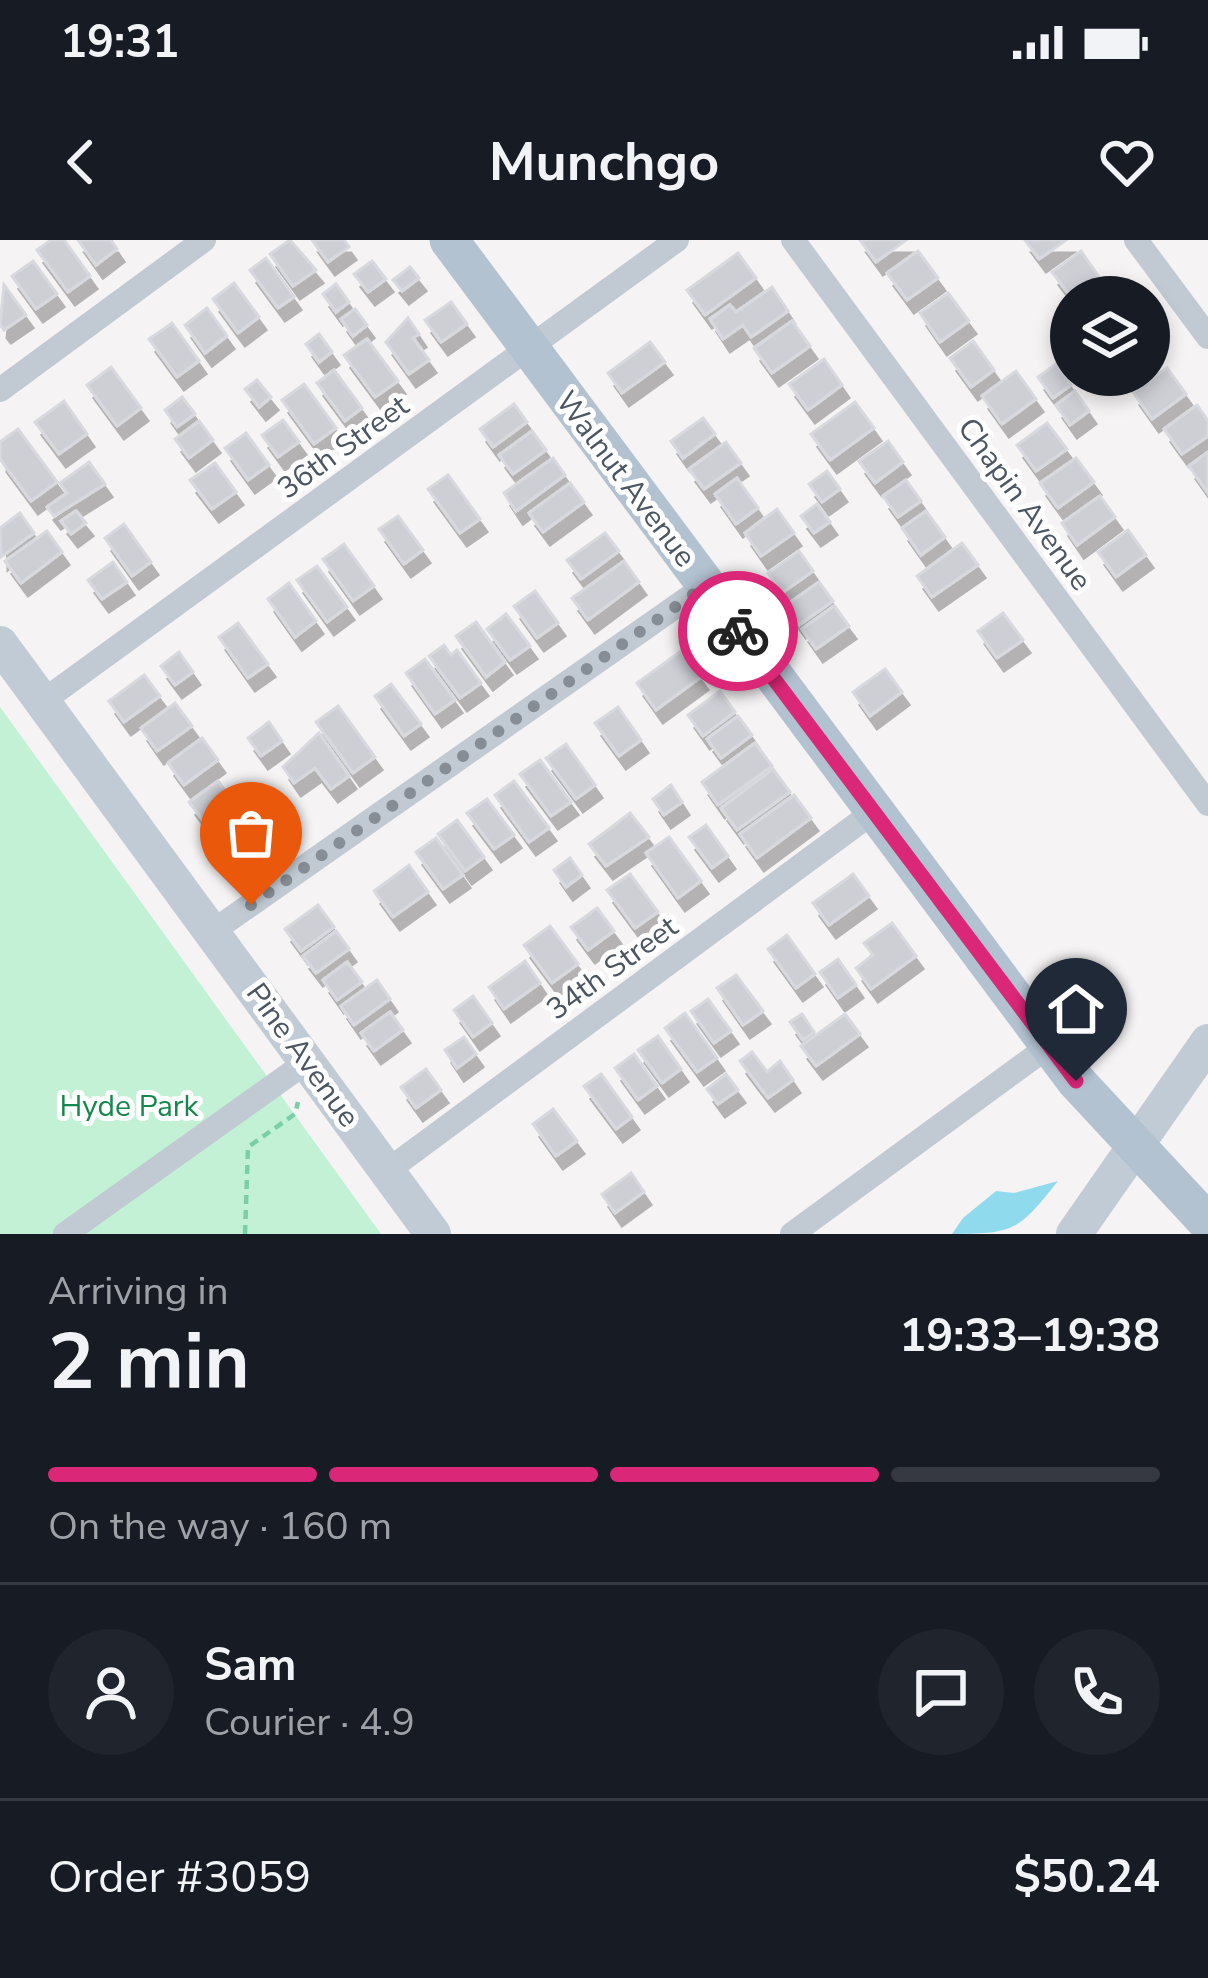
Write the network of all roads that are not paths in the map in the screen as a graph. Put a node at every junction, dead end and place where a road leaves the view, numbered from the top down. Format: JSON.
{"nodes":[{"id":1,"x":204,"y":240,"type":"edge"},
{"id":2,"x":449,"y":240,"type":"edge"},
{"id":3,"x":677,"y":240,"type":"edge"},
{"id":4,"x":793,"y":240,"type":"edge"},
{"id":5,"x":1136,"y":240,"type":"edge"},
{"id":6,"x":1208,"y":337,"type":"edge"},
{"id":7,"x":529,"y":349,"type":"junction"},
{"id":8,"x":0,"y":390,"type":"edge"},
{"id":9,"x":705,"y":586,"type":"junction"},
{"id":10,"x":0,"y":644,"type":"edge"},
{"id":11,"x":43,"y":701,"type":"junction"},
{"id":12,"x":1208,"y":804,"type":"edge"},
{"id":13,"x":872,"y":813,"type":"junction"},
{"id":14,"x":213,"y":932,"type":"junction"},
{"id":15,"x":1208,"y":1042,"type":"edge"},
{"id":16,"x":1049,"y":1046,"type":"junction"},
{"id":17,"x":308,"y":1061,"type":"junction"},
{"id":18,"x":1136,"y":1141,"type":"junction"},
{"id":19,"x":387,"y":1171,"type":"junction"},
{"id":20,"x":1208,"y":1223,"type":"edge"},
{"id":21,"x":65,"y":1234,"type":"edge"},
{"id":22,"x":433,"y":1234,"type":"edge"},
{"id":23,"x":792,"y":1234,"type":"edge"},
{"id":24,"x":1074,"y":1234,"type":"edge"}],
"edges":[{"from":1,"to":8,"type":"street"},
{"from":2,"to":7,"type":"main road","name":"Walnut Avenue"},
{"from":3,"to":7,"type":"street","name":"36th Street"},
{"from":4,"to":12,"type":"street","name":"Chapin Avenue"},
{"from":5,"to":6,"type":"street"},
{"from":7,"to":9,"type":"main road","name":"Walnut Avenue"},
{"from":7,"to":11,"type":"street","name":"36th Street"},
{"from":9,"to":13,"type":"main road","name":"Walnut Avenue"},
{"from":9,"to":14,"type":"street"},
{"from":10,"to":11,"type":"main road","name":"Pine Avenue"},
{"from":11,"to":14,"type":"main road","name":"Pine Avenue"},
{"from":13,"to":16,"type":"main road","name":"Walnut Avenue"},
{"from":13,"to":19,"type":"street","name":"34th Street"},
{"from":14,"to":17,"type":"main road","name":"Pine Avenue"},
{"from":15,"to":18,"type":"main road"},
{"from":16,"to":18,"type":"main road","name":"Walnut Avenue"},
{"from":16,"to":23,"type":"street"},
{"from":17,"to":19,"type":"main road","name":"Pine Avenue"},
{"from":17,"to":21,"type":"street"},
{"from":18,"to":20,"type":"main road","name":"Walnut Avenue"},
{"from":18,"to":24,"type":"main road"},
{"from":19,"to":22,"type":"main road","name":"Pine Avenue"}]}
